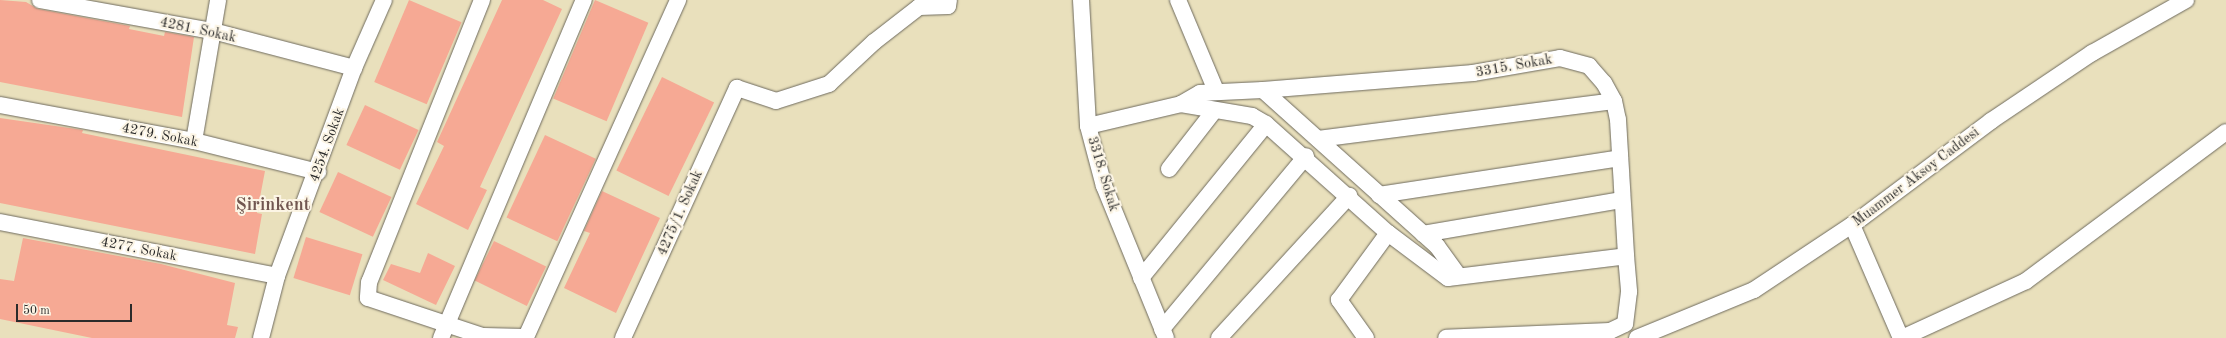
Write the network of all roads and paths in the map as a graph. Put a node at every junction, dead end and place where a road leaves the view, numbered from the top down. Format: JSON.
{"nodes":[{"id":1,"x":40,"y":0,"type":"edge"},
{"id":2,"x":218,"y":0,"type":"edge"},
{"id":3,"x":384,"y":0,"type":"edge"},
{"id":4,"x":482,"y":0,"type":"edge"},
{"id":5,"x":584,"y":0,"type":"edge"},
{"id":6,"x":678,"y":0,"type":"edge"},
{"id":7,"x":949,"y":0,"type":"edge"},
{"id":8,"x":1081,"y":0,"type":"edge"},
{"id":9,"x":1178,"y":0,"type":"edge"},
{"id":10,"x":2186,"y":0,"type":"edge"},
{"id":11,"x":213,"y":31,"type":"junction"},
{"id":12,"x":354,"y":68,"type":"junction"},
{"id":13,"x":1263,"y":90,"type":"junction"},
{"id":14,"x":1216,"y":91,"type":"junction"},
{"id":15,"x":1614,"y":101,"type":"junction"},
{"id":16,"x":1181,"y":104,"type":"junction"},
{"id":17,"x":0,"y":105,"type":"edge"},
{"id":18,"x":1214,"y":111,"type":"junction"},
{"id":19,"x":1266,"y":124,"type":"junction"},
{"id":20,"x":1088,"y":126,"type":"junction"},
{"id":21,"x":2226,"y":132,"type":"edge"},
{"id":22,"x":1318,"y":139,"type":"junction"},
{"id":23,"x":194,"y":141,"type":"junction"},
{"id":24,"x":1306,"y":156,"type":"junction"},
{"id":25,"x":1620,"y":158,"type":"junction"},
{"id":26,"x":1169,"y":169,"type":"dead end"},
{"id":27,"x":318,"y":172,"type":"junction"},
{"id":28,"x":1379,"y":194,"type":"junction"},
{"id":29,"x":1349,"y":196,"type":"junction"},
{"id":30,"x":1622,"y":200,"type":"junction"},
{"id":31,"x":0,"y":222,"type":"edge"},
{"id":32,"x":1852,"y":225,"type":"junction"},
{"id":33,"x":1388,"y":233,"type":"junction"},
{"id":34,"x":1423,"y":234,"type":"junction"},
{"id":35,"x":1626,"y":256,"type":"junction"},
{"id":36,"x":1458,"y":275,"type":"junction"},
{"id":37,"x":277,"y":276,"type":"junction"},
{"id":38,"x":1141,"y":278,"type":"junction"},
{"id":39,"x":444,"y":332,"type":"edge"},
{"id":40,"x":1164,"y":334,"type":"edge"},
{"id":41,"x":261,"y":338,"type":"edge"},
{"id":42,"x":623,"y":338,"type":"edge"},
{"id":43,"x":1219,"y":338,"type":"edge"},
{"id":44,"x":1366,"y":338,"type":"edge"},
{"id":45,"x":1446,"y":338,"type":"edge"},
{"id":46,"x":1637,"y":338,"type":"edge"},
{"id":47,"x":1901,"y":338,"type":"edge"}],
"edges":[{"from":1,"to":11,"type":"street","name":"4281. Sokak"},
{"from":2,"to":11,"type":"street"},
{"from":3,"to":12,"type":"street","name":"4254. Sokak"},
{"from":4,"to":39,"type":"street"},
{"from":5,"to":39,"type":"street"},
{"from":6,"to":39,"type":"street"},
{"from":7,"to":42,"type":"street","name":"4275/1. Sokak"},
{"from":8,"to":20,"type":"street","name":"3318. Sokak"},
{"from":9,"to":14,"type":"street"},
{"from":10,"to":32,"type":"street","name":"Muammer Aksoy Caddesi"},
{"from":11,"to":12,"type":"street","name":"4281. Sokak"},
{"from":11,"to":23,"type":"street"},
{"from":12,"to":27,"type":"street","name":"4254. Sokak"},
{"from":13,"to":14,"type":"street","name":"3315. Sokak"},
{"from":13,"to":15,"type":"street","name":"3315. Sokak"},
{"from":13,"to":22,"type":"street"},
{"from":14,"to":16,"type":"street","name":"3315. Sokak"},
{"from":15,"to":22,"type":"street"},
{"from":15,"to":25,"type":"street","name":"3315. Sokak"},
{"from":16,"to":18,"type":"street"},
{"from":16,"to":20,"type":"street"},
{"from":17,"to":23,"type":"street","name":"4279. Sokak"},
{"from":18,"to":19,"type":"street"},
{"from":18,"to":26,"type":"street"},
{"from":19,"to":24,"type":"street"},
{"from":19,"to":38,"type":"street"},
{"from":20,"to":38,"type":"street","name":"3318. Sokak"},
{"from":21,"to":47,"type":"street"},
{"from":22,"to":28,"type":"street"},
{"from":23,"to":27,"type":"street","name":"4279. Sokak"},
{"from":24,"to":29,"type":"street"},
{"from":24,"to":40,"type":"street"},
{"from":25,"to":28,"type":"street"},
{"from":25,"to":30,"type":"street","name":"3315. Sokak"},
{"from":27,"to":37,"type":"street","name":"4254. Sokak"},
{"from":28,"to":34,"type":"street"},
{"from":29,"to":33,"type":"street"},
{"from":29,"to":43,"type":"street"},
{"from":30,"to":34,"type":"street"},
{"from":30,"to":35,"type":"street","name":"3315. Sokak"},
{"from":31,"to":37,"type":"street","name":"4277. Sokak"},
{"from":32,"to":46,"type":"street","name":"Muammer Aksoy Caddesi"},
{"from":32,"to":47,"type":"street"},
{"from":33,"to":36,"type":"street"},
{"from":33,"to":44,"type":"street"},
{"from":34,"to":36,"type":"street"},
{"from":35,"to":36,"type":"street"},
{"from":35,"to":45,"type":"street","name":"3315. Sokak"},
{"from":37,"to":41,"type":"street","name":"4254. Sokak"},
{"from":38,"to":40,"type":"street","name":"3318. Sokak"}]}
